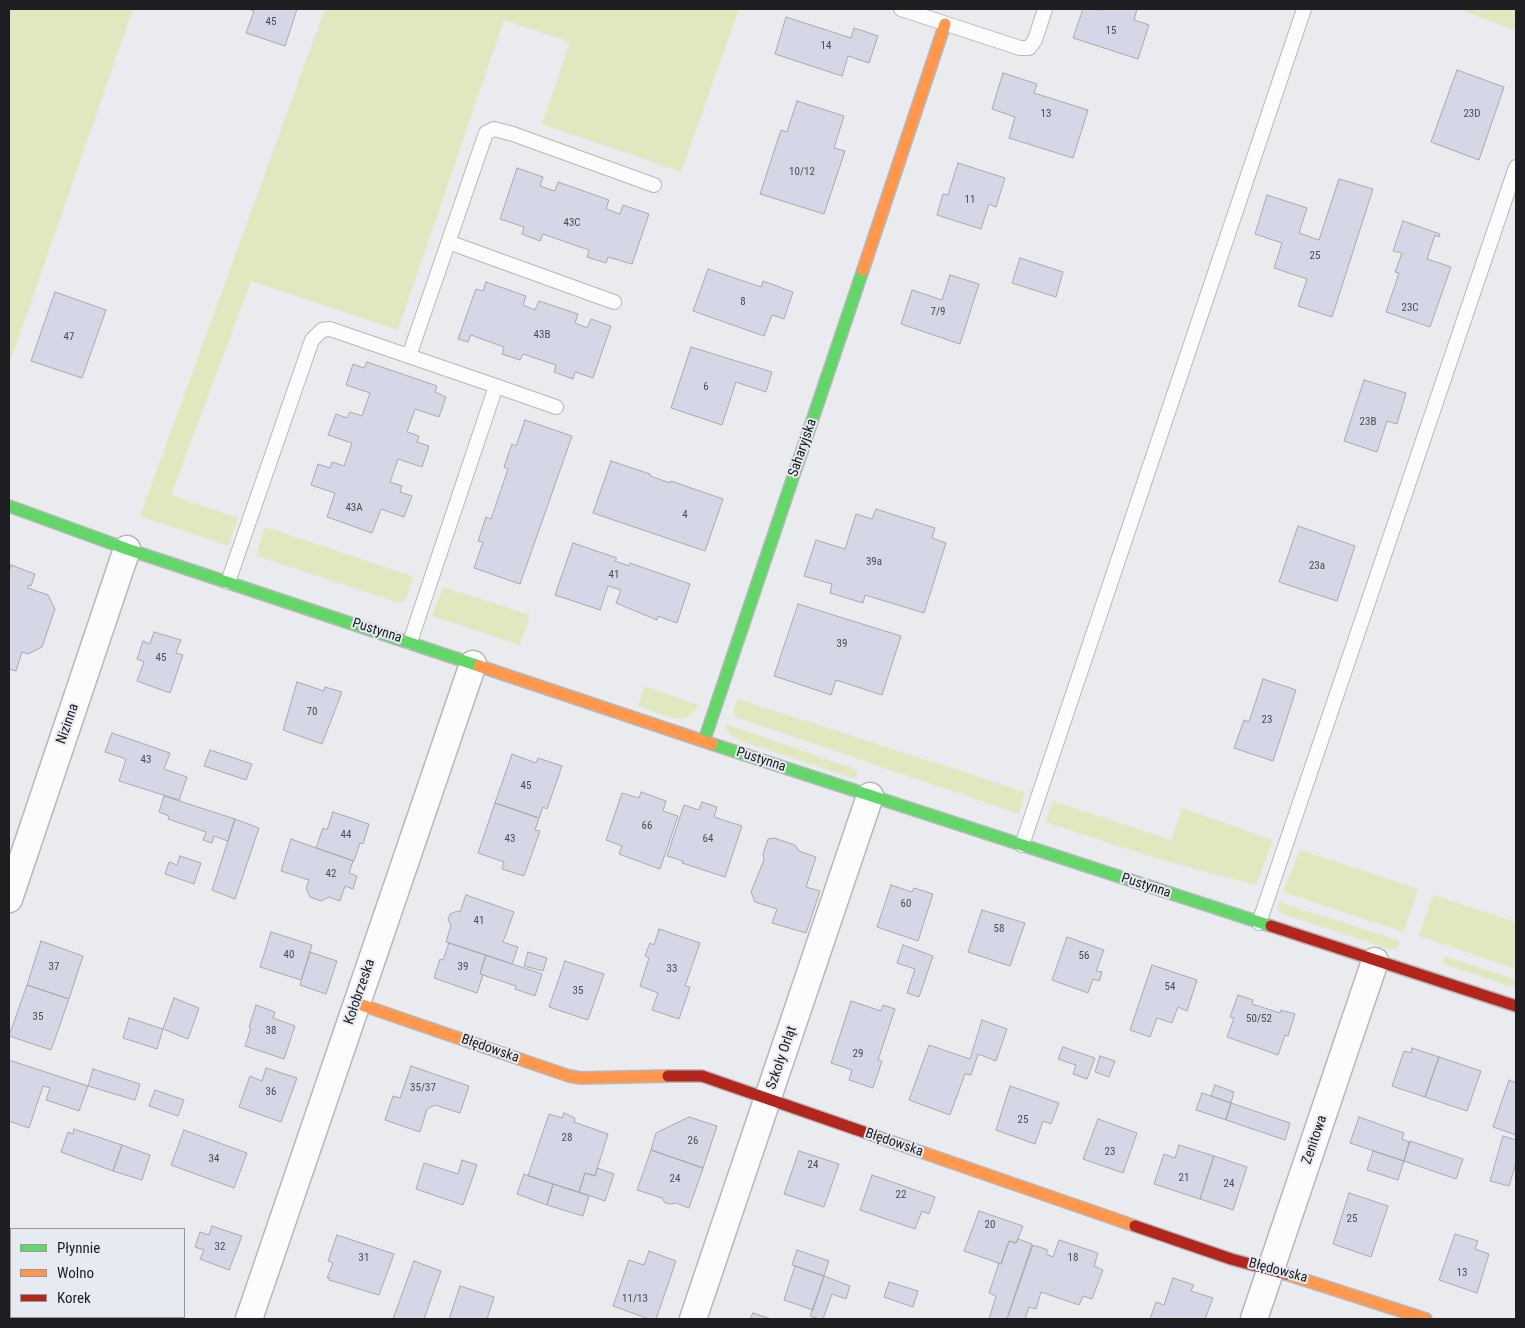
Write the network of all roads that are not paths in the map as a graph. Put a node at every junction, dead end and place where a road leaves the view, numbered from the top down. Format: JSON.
{"nodes":[{"id":1,"x":902,"y":9,"type":"edge"},
{"id":2,"x":1045,"y":9,"type":"edge"},
{"id":3,"x":1304,"y":9,"type":"edge"},
{"id":4,"x":945,"y":24,"type":"junction"},
{"id":5,"x":1516,"y":167,"type":"edge"},
{"id":6,"x":654,"y":185,"type":"dead end"},
{"id":7,"x":448,"y":242,"type":"junction"},
{"id":8,"x":614,"y":302,"type":"dead end"},
{"id":9,"x":409,"y":356,"type":"junction"},
{"id":10,"x":496,"y":386,"type":"junction"},
{"id":11,"x":556,"y":407,"type":"dead end"},
{"id":12,"x":9,"y":506,"type":"edge"},
{"id":13,"x":127,"y":549,"type":"junction"},
{"id":14,"x":228,"y":582,"type":"junction"},
{"id":15,"x":410,"y":642,"type":"junction"},
{"id":16,"x":473,"y":664,"type":"junction"},
{"id":17,"x":704,"y":741,"type":"junction"},
{"id":18,"x":870,"y":796,"type":"junction"},
{"id":19,"x":1022,"y":845,"type":"junction"},
{"id":20,"x":9,"y":899,"type":"edge"},
{"id":21,"x":1260,"y":923,"type":"junction"},
{"id":22,"x":1375,"y":961,"type":"junction"},
{"id":23,"x":356,"y":1003,"type":"junction"},
{"id":24,"x":1516,"y":1006,"type":"edge"},
{"id":25,"x":767,"y":1100,"type":"junction"},
{"id":26,"x":1271,"y":1269,"type":"junction"},
{"id":27,"x":249,"y":1319,"type":"edge"},
{"id":28,"x":693,"y":1319,"type":"edge"},
{"id":29,"x":1254,"y":1319,"type":"edge"},
{"id":30,"x":1426,"y":1319,"type":"edge"}],
"edges":[{"from":1,"to":4,"type":"lane"},
{"from":2,"to":4,"type":"lane"},
{"from":3,"to":19,"type":"lane"},
{"from":4,"to":17,"type":"street","name":"Saharyjska"},
{"from":5,"to":21,"type":"lane"},
{"from":6,"to":7,"type":"lane"},
{"from":7,"to":8,"type":"lane"},
{"from":7,"to":9,"type":"lane"},
{"from":9,"to":10,"type":"lane"},
{"from":9,"to":14,"type":"lane"},
{"from":10,"to":11,"type":"lane"},
{"from":10,"to":15,"type":"lane"},
{"from":12,"to":13,"type":"street","name":"Pustynna"},
{"from":13,"to":14,"type":"street","name":"Pustynna"},
{"from":13,"to":20,"type":"street","name":"Nizinna"},
{"from":14,"to":15,"type":"street","name":"Pustynna"},
{"from":15,"to":16,"type":"street","name":"Pustynna"},
{"from":16,"to":17,"type":"street","name":"Pustynna"},
{"from":16,"to":23,"type":"street","name":"Kołobrzeska"},
{"from":17,"to":18,"type":"street","name":"Pustynna"},
{"from":18,"to":19,"type":"street","name":"Pustynna"},
{"from":18,"to":25,"type":"street","name":"Szkoły Orląt"},
{"from":19,"to":21,"type":"street","name":"Pustynna"},
{"from":21,"to":22,"type":"street","name":"Pustynna"},
{"from":22,"to":24,"type":"street","name":"Pustynna"},
{"from":22,"to":26,"type":"street","name":"Zenitowa"},
{"from":23,"to":25,"type":"street","name":"Błędowska"},
{"from":23,"to":27,"type":"street","name":"Kołobrzeska"},
{"from":25,"to":26,"type":"street","name":"Błędowska"},
{"from":25,"to":28,"type":"street","name":"Szkoły Orląt"},
{"from":26,"to":29,"type":"street","name":"Zenitowa"},
{"from":26,"to":30,"type":"street","name":"Błędowska"}]}
